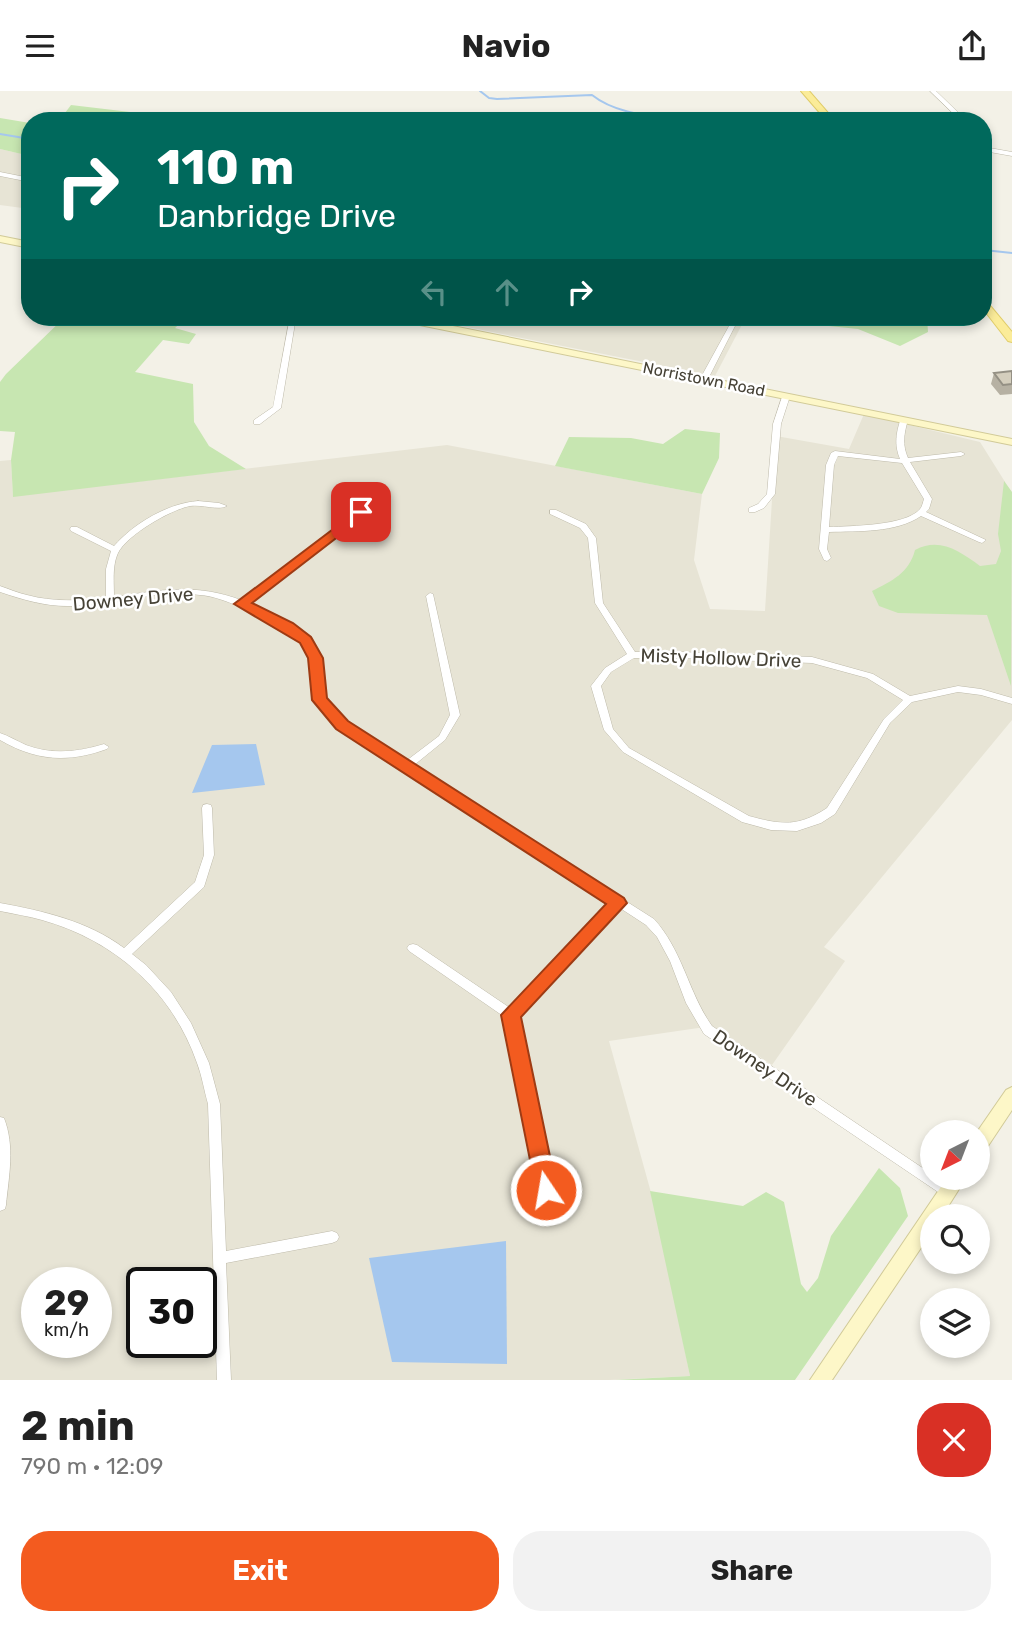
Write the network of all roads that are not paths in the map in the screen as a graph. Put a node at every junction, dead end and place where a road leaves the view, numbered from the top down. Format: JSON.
{"nodes":[{"id":1,"x":805,"y":91,"type":"edge"},
{"id":2,"x":933,"y":91,"type":"edge"},
{"id":3,"x":823,"y":112,"type":"edge"},
{"id":4,"x":955,"y":112,"type":"edge"},
{"id":5,"x":992,"y":150,"type":"edge"},
{"id":6,"x":1012,"y":154,"type":"edge"},
{"id":7,"x":0,"y":174,"type":"edge"},
{"id":8,"x":21,"y":178,"type":"edge"},
{"id":9,"x":0,"y":239,"type":"edge"},
{"id":10,"x":21,"y":243,"type":"edge"},
{"id":11,"x":992,"y":314,"type":"edge"},
{"id":12,"x":291,"y":326,"type":"edge"},
{"id":13,"x":440,"y":326,"type":"edge"},
{"id":14,"x":732,"y":326,"type":"edge"},
{"id":15,"x":1012,"y":339,"type":"edge"},
{"id":16,"x":704,"y":379,"type":"junction"},
{"id":17,"x":786,"y":396,"type":"junction"},
{"id":18,"x":904,"y":420,"type":"junction"},
{"id":19,"x":257,"y":422,"type":"dead end"},
{"id":20,"x":1012,"y":442,"type":"edge"},
{"id":21,"x":961,"y":454,"type":"dead end"},
{"id":22,"x":905,"y":461,"type":"junction"},
{"id":23,"x":223,"y":506,"type":"dead end"},
{"id":24,"x":752,"y":510,"type":"dead end"},
{"id":25,"x":361,"y":512,"type":"dead end"},
{"id":26,"x":553,"y":512,"type":"dead end"},
{"id":27,"x":923,"y":514,"type":"junction"},
{"id":28,"x":74,"y":529,"type":"dead end"},
{"id":29,"x":824,"y":530,"type":"junction"},
{"id":30,"x":982,"y":540,"type":"dead end"},
{"id":31,"x":115,"y":550,"type":"junction"},
{"id":32,"x":827,"y":558,"type":"dead end"},
{"id":33,"x":0,"y":589,"type":"edge"},
{"id":34,"x":430,"y":596,"type":"dead end"},
{"id":35,"x":110,"y":600,"type":"junction"},
{"id":36,"x":241,"y":604,"type":"junction"},
{"id":37,"x":632,"y":655,"type":"junction"},
{"id":38,"x":909,"y":699,"type":"junction"},
{"id":39,"x":1012,"y":701,"type":"edge"},
{"id":40,"x":5,"y":739,"type":"edge"},
{"id":41,"x":104,"y":747,"type":"dead end"},
{"id":42,"x":0,"y":748,"type":"edge"},
{"id":43,"x":407,"y":765,"type":"junction"},
{"id":44,"x":207,"y":808,"type":"dead end"},
{"id":45,"x":618,"y":903,"type":"junction"},
{"id":46,"x":0,"y":908,"type":"edge"},
{"id":47,"x":413,"y":948,"type":"dead end"},
{"id":48,"x":124,"y":954,"type":"junction"},
{"id":49,"x":511,"y":1015,"type":"junction"},
{"id":50,"x":1012,"y":1095,"type":"edge"},
{"id":51,"x":0,"y":1122,"type":"edge"},
{"id":52,"x":990,"y":1128,"type":"edge"},
{"id":53,"x":920,"y":1164,"type":"edge"},
{"id":54,"x":546,"y":1190,"type":"dead end"},
{"id":55,"x":950,"y":1190,"type":"edge"},
{"id":56,"x":0,"y":1205,"type":"edge"},
{"id":57,"x":332,"y":1237,"type":"dead end"},
{"id":58,"x":221,"y":1258,"type":"junction"},
{"id":59,"x":224,"y":1380,"type":"edge"},
{"id":60,"x":820,"y":1380,"type":"edge"}],
"edges":[{"from":1,"to":3,"type":"main road"},
{"from":2,"to":4,"type":"street"},
{"from":5,"to":6,"type":"street"},
{"from":7,"to":8,"type":"street"},
{"from":9,"to":10,"type":"main road"},
{"from":11,"to":15,"type":"main road"},
{"from":12,"to":19,"type":"street"},
{"from":13,"to":16,"type":"main road","name":"Norristown Road"},
{"from":14,"to":16,"type":"street"},
{"from":16,"to":17,"type":"main road","name":"Norristown Road"},
{"from":17,"to":18,"type":"main road","name":"Norristown Road"},
{"from":17,"to":24,"type":"street"},
{"from":18,"to":20,"type":"main road","name":"Norristown Road"},
{"from":18,"to":22,"type":"street"},
{"from":21,"to":22,"type":"street"},
{"from":22,"to":27,"type":"street"},
{"from":22,"to":29,"type":"street"},
{"from":23,"to":31,"type":"street"},
{"from":25,"to":36,"type":"street"},
{"from":26,"to":37,"type":"street"},
{"from":27,"to":29,"type":"street"},
{"from":27,"to":30,"type":"street"},
{"from":28,"to":31,"type":"street"},
{"from":29,"to":32,"type":"street"},
{"from":31,"to":35,"type":"street"},
{"from":33,"to":35,"type":"street","name":"Downey Drive"},
{"from":34,"to":43,"type":"street"},
{"from":35,"to":36,"type":"street","name":"Downey Drive"},
{"from":36,"to":43,"type":"street","name":"Downey Drive"},
{"from":37,"to":38,"type":"street","name":"Misty Hollow Drive"},
{"from":37,"to":38,"type":"street","name":"Misty Hollow Drive"},
{"from":38,"to":39,"type":"street"},
{"from":40,"to":41,"type":"street"},
{"from":40,"to":42,"type":"street"},
{"from":43,"to":45,"type":"street","name":"Downey Drive"},
{"from":44,"to":48,"type":"street"},
{"from":45,"to":49,"type":"street"},
{"from":45,"to":53,"type":"street","name":"Downey Drive"},
{"from":46,"to":48,"type":"street"},
{"from":47,"to":49,"type":"street"},
{"from":48,"to":58,"type":"street"},
{"from":49,"to":54,"type":"street"},
{"from":50,"to":52,"type":"main road"},
{"from":51,"to":56,"type":"street"},
{"from":55,"to":60,"type":"main road"},
{"from":57,"to":58,"type":"street"},
{"from":58,"to":59,"type":"street"}]}
